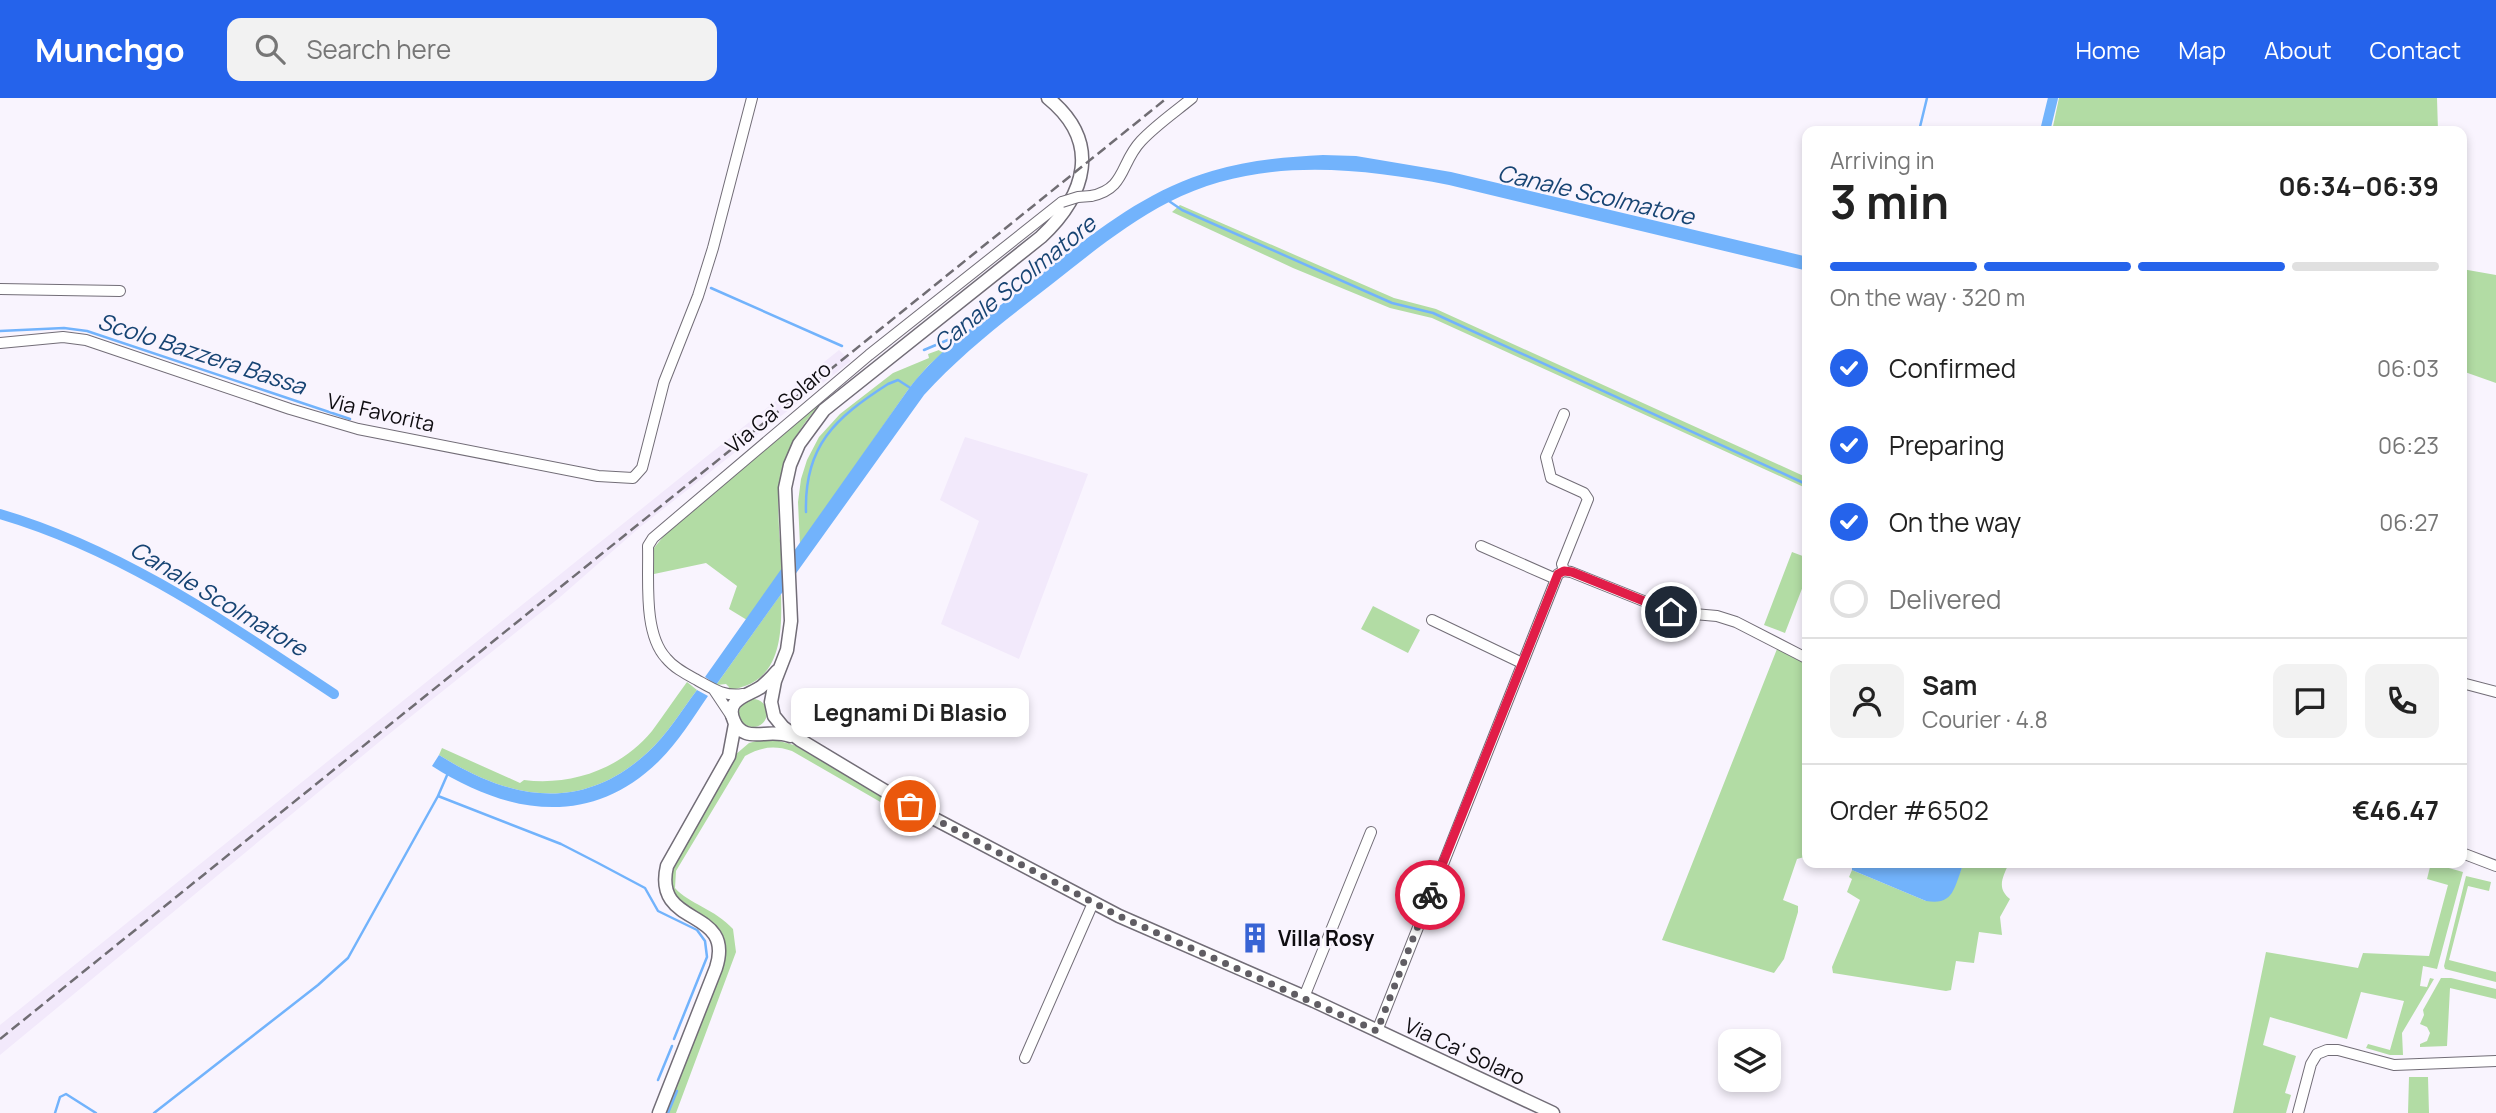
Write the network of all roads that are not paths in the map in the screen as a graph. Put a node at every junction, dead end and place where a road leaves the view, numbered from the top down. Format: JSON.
{"nodes":[{"id":1,"x":752,"y":98,"type":"edge"},
{"id":2,"x":1048,"y":98,"type":"edge"},
{"id":3,"x":1192,"y":98,"type":"edge"},
{"id":4,"x":0,"y":289,"type":"edge"},
{"id":5,"x":120,"y":291,"type":"dead end"},
{"id":6,"x":0,"y":343,"type":"edge"},
{"id":7,"x":1564,"y":414,"type":"dead end"},
{"id":8,"x":1481,"y":546,"type":"dead end"},
{"id":9,"x":1564,"y":571,"type":"junction"},
{"id":10,"x":1556,"y":579,"type":"junction"},
{"id":11,"x":1432,"y":620,"type":"dead end"},
{"id":12,"x":1802,"y":656,"type":"edge"},
{"id":13,"x":1522,"y":663,"type":"junction"},
{"id":14,"x":779,"y":668,"type":"junction"},
{"id":15,"x":2467,"y":683,"type":"edge"},
{"id":16,"x":714,"y":690,"type":"junction"},
{"id":17,"x":2496,"y":692,"type":"edge"},
{"id":18,"x":748,"y":693,"type":"junction"},
{"id":19,"x":771,"y":702,"type":"junction"},
{"id":20,"x":774,"y":716,"type":"junction"},
{"id":21,"x":734,"y":721,"type":"junction"},
{"id":22,"x":757,"y":733,"type":"junction"},
{"id":23,"x":800,"y":740,"type":"junction"},
{"id":24,"x":729,"y":756,"type":"junction"},
{"id":25,"x":1371,"y":832,"type":"dead end"},
{"id":26,"x":2467,"y":855,"type":"edge"},
{"id":27,"x":2495,"y":863,"type":"edge"},
{"id":28,"x":1094,"y":902,"type":"junction"},
{"id":29,"x":1304,"y":997,"type":"junction"},
{"id":30,"x":1377,"y":1031,"type":"junction"},
{"id":31,"x":1025,"y":1058,"type":"dead end"},
{"id":32,"x":2496,"y":1061,"type":"edge"},
{"id":33,"x":659,"y":1113,"type":"edge"},
{"id":34,"x":1553,"y":1113,"type":"edge"},
{"id":35,"x":2298,"y":1113,"type":"edge"}],
"edges":[{"from":1,"to":6,"type":"street","name":"Via Favorita"},
{"from":2,"to":14,"type":"street","name":"Via Ca' Solaro"},
{"from":3,"to":16,"type":"street","name":"Via Ca' Solaro","bridge":true},
{"from":4,"to":5,"type":"street"},
{"from":7,"to":9,"type":"street"},
{"from":8,"to":10,"type":"street"},
{"from":9,"to":10,"type":"street"},
{"from":9,"to":12,"type":"street"},
{"from":10,"to":13,"type":"street"},
{"from":11,"to":13,"type":"street"},
{"from":13,"to":30,"type":"street"},
{"from":14,"to":18,"type":"street","name":"Via Ca' Solaro"},
{"from":14,"to":19,"type":"street","name":"Via Ca' Solaro"},
{"from":15,"to":17,"type":"street"},
{"from":16,"to":18,"type":"street","name":"Via Ca' Solaro"},
{"from":16,"to":21,"type":"street","name":"Via Ca' Solaro"},
{"from":18,"to":19,"type":"street","name":"Via Ca' Solaro"},
{"from":18,"to":21,"type":"street","name":"Via Ca' Solaro"},
{"from":19,"to":20,"type":"street","name":"Via Ca' Solaro"},
{"from":20,"to":22,"type":"street"},
{"from":20,"to":23,"type":"street","name":"Via Ca' Solaro"},
{"from":21,"to":22,"type":"street","name":"Via Ca' Solaro"},
{"from":21,"to":24,"type":"street"},
{"from":22,"to":23,"type":"street","name":"Via Ca' Solaro"},
{"from":22,"to":24,"type":"street"},
{"from":23,"to":28,"type":"street","name":"Via Ca' Solaro"},
{"from":24,"to":33,"type":"street"},
{"from":25,"to":29,"type":"street"},
{"from":26,"to":27,"type":"street"},
{"from":28,"to":29,"type":"street","name":"Via Ca' Solaro"},
{"from":28,"to":31,"type":"street"},
{"from":29,"to":30,"type":"street","name":"Via Ca' Solaro"},
{"from":30,"to":34,"type":"street","name":"Via Ca' Solaro"},
{"from":32,"to":35,"type":"street"}]}
